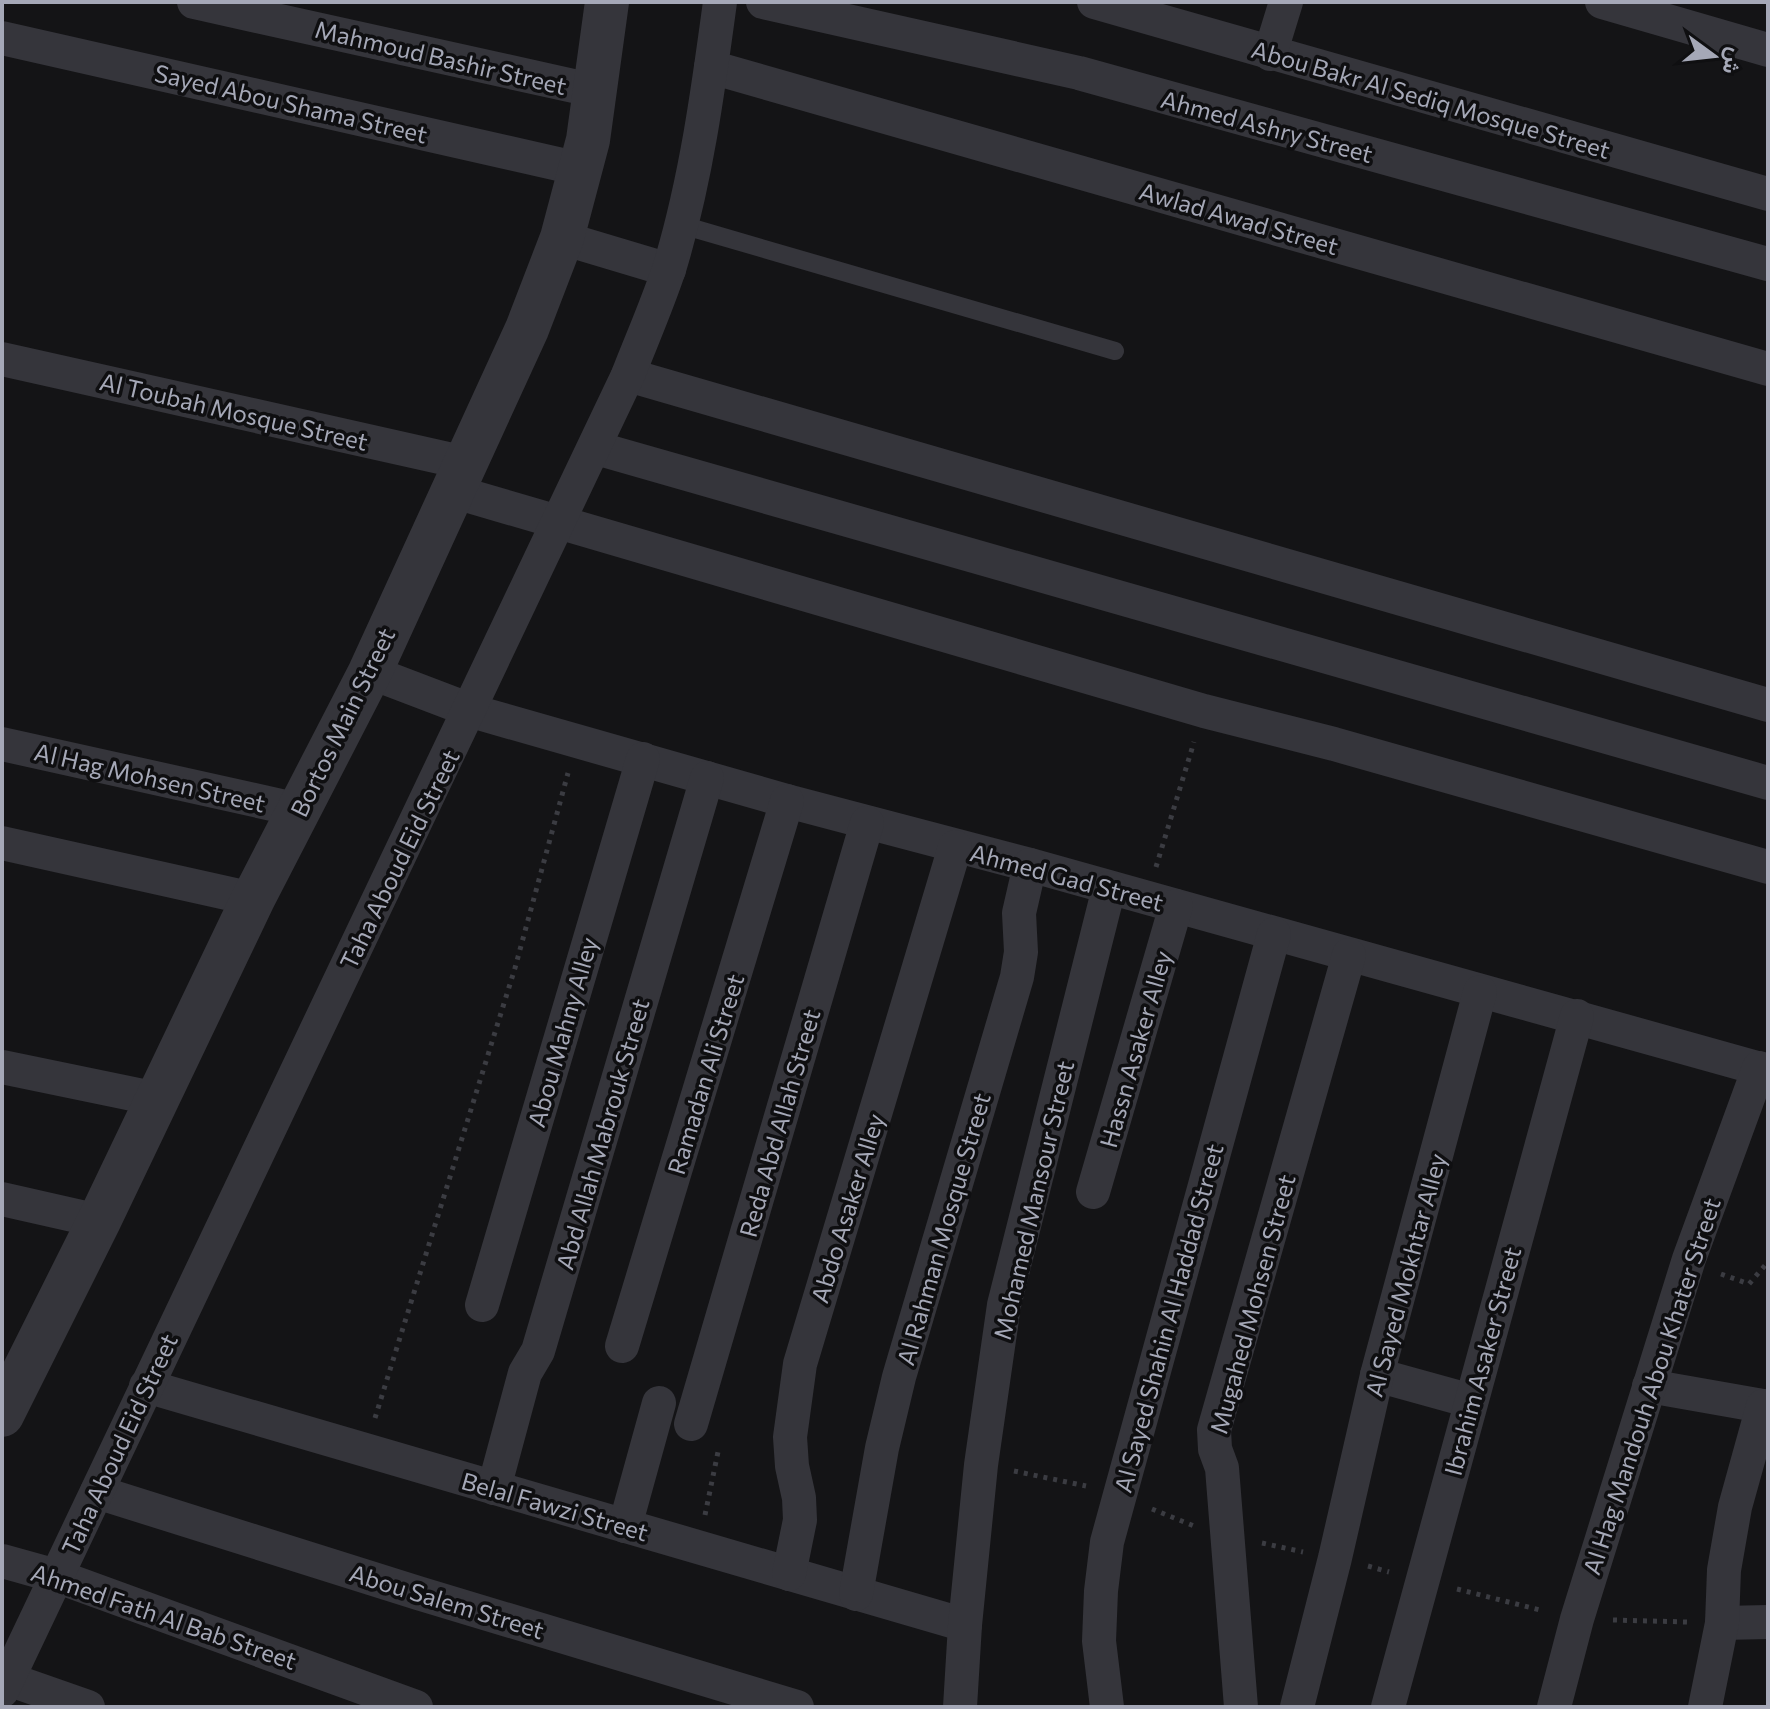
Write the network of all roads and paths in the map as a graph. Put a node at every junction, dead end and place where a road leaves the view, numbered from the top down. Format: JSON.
{"nodes":[{"id":1,"x":194,"y":2,"type":"edge"},
{"id":2,"x":607,"y":2,"type":"edge"},
{"id":3,"x":720,"y":2,"type":"edge"},
{"id":4,"x":763,"y":2,"type":"edge"},
{"id":5,"x":1094,"y":2,"type":"edge"},
{"id":6,"x":1286,"y":2,"type":"edge"},
{"id":7,"x":1602,"y":2,"type":"edge"},
{"id":8,"x":2,"y":38,"type":"edge"},
{"id":9,"x":1768,"y":50,"type":"edge"},
{"id":10,"x":1270,"y":54,"type":"junction"},
{"id":11,"x":711,"y":67,"type":"junction"},
{"id":12,"x":596,"y":91,"type":"junction"},
{"id":13,"x":580,"y":169,"type":"junction"},
{"id":14,"x":1768,"y":194,"type":"edge"},
{"id":15,"x":682,"y":225,"type":"junction"},
{"id":16,"x":562,"y":238,"type":"junction"},
{"id":17,"x":1768,"y":264,"type":"edge"},
{"id":18,"x":669,"y":270,"type":"junction"},
{"id":19,"x":1115,"y":351,"type":"dead end"},
{"id":20,"x":2,"y":359,"type":"edge"},
{"id":21,"x":1768,"y":369,"type":"edge"},
{"id":22,"x":628,"y":375,"type":"junction"},
{"id":23,"x":596,"y":448,"type":"junction"},
{"id":24,"x":459,"y":477,"type":"junction"},
{"id":25,"x":561,"y":521,"type":"junction"},
{"id":26,"x":370,"y":672,"type":"junction"},
{"id":27,"x":1768,"y":705,"type":"edge"},
{"id":28,"x":471,"y":710,"type":"junction"},
{"id":29,"x":1204,"y":711,"type":"junction"},
{"id":30,"x":577,"y":741,"type":"junction"},
{"id":31,"x":2,"y":744,"type":"edge"},
{"id":32,"x":643,"y":759,"type":"junction"},
{"id":33,"x":707,"y":778,"type":"junction"},
{"id":34,"x":1768,"y":783,"type":"edge"},
{"id":35,"x":787,"y":801,"type":"junction"},
{"id":36,"x":299,"y":810,"type":"junction"},
{"id":37,"x":867,"y":823,"type":"junction"},
{"id":38,"x":2,"y":843,"type":"edge"},
{"id":39,"x":955,"y":847,"type":"junction"},
{"id":40,"x":1030,"y":865,"type":"junction"},
{"id":41,"x":1768,"y":867,"type":"edge"},
{"id":42,"x":1109,"y":888,"type":"junction"},
{"id":43,"x":253,"y":899,"type":"junction"},
{"id":44,"x":1162,"y":902,"type":"junction"},
{"id":45,"x":1274,"y":934,"type":"junction"},
{"id":46,"x":1349,"y":955,"type":"junction"},
{"id":47,"x":1480,"y":992,"type":"junction"},
{"id":48,"x":1577,"y":1016,"type":"junction"},
{"id":49,"x":2,"y":1067,"type":"edge"},
{"id":50,"x":1763,"y":1070,"type":"edge"},
{"id":51,"x":157,"y":1099,"type":"junction"},
{"id":52,"x":1093,"y":1192,"type":"dead end"},
{"id":53,"x":2,"y":1199,"type":"edge"},
{"id":54,"x":99,"y":1221,"type":"junction"},
{"id":55,"x":1689,"y":1259,"type":"junction"},
{"id":56,"x":1768,"y":1262,"type":"edge"},
{"id":57,"x":482,"y":1305,"type":"dead end"},
{"id":58,"x":622,"y":1346,"type":"dead end"},
{"id":59,"x":14,"y":1362,"type":"edge"},
{"id":60,"x":1377,"y":1375,"type":"junction"},
{"id":61,"x":146,"y":1386,"type":"junction"},
{"id":62,"x":1649,"y":1386,"type":"junction"},
{"id":63,"x":1471,"y":1401,"type":"junction"},
{"id":64,"x":659,"y":1403,"type":"dead end"},
{"id":65,"x":1766,"y":1407,"type":"edge"},
{"id":66,"x":2,"y":1415,"type":"edge"},
{"id":67,"x":691,"y":1424,"type":"joint"},
{"id":68,"x":365,"y":1450,"type":"junction"},
{"id":69,"x":494,"y":1488,"type":"junction"},
{"id":70,"x":97,"y":1492,"type":"junction"},
{"id":71,"x":625,"y":1526,"type":"junction"},
{"id":72,"x":699,"y":1548,"type":"junction"},
{"id":73,"x":2,"y":1561,"type":"edge"},
{"id":74,"x":789,"y":1574,"type":"junction"},
{"id":75,"x":56,"y":1576,"type":"junction"},
{"id":76,"x":856,"y":1594,"type":"junction"},
{"id":77,"x":1768,"y":1622,"type":"edge"},
{"id":78,"x":1722,"y":1623,"type":"junction"},
{"id":79,"x":965,"y":1625,"type":"junction"},
{"id":80,"x":5,"y":1685,"type":"edge"},
{"id":81,"x":88,"y":1707,"type":"edge"},
{"id":82,"x":416,"y":1707,"type":"edge"},
{"id":83,"x":797,"y":1707,"type":"edge"},
{"id":84,"x":960,"y":1707,"type":"edge"},
{"id":85,"x":1107,"y":1707,"type":"edge"},
{"id":86,"x":1241,"y":1707,"type":"edge"},
{"id":87,"x":1297,"y":1707,"type":"edge"},
{"id":88,"x":1388,"y":1707,"type":"edge"},
{"id":89,"x":1554,"y":1707,"type":"edge"},
{"id":90,"x":1705,"y":1707,"type":"edge"}],
"edges":[{"from":1,"to":12,"type":"street","name":"Mahmoud Bashir Street"},
{"from":2,"to":12,"type":"street","name":"Bortos Main Street"},
{"from":3,"to":11,"type":"street","name":"Taha Aboud Eid Street"},
{"from":4,"to":17,"type":"street","name":"Ahmed Ashry Street"},
{"from":5,"to":10,"type":"street","name":"Abou Bakr Al Sediq Mosque Street"},
{"from":6,"to":10,"type":"street"},
{"from":7,"to":9,"type":"street"},
{"from":8,"to":13,"type":"street","name":"Sayed Abou Shama Street"},
{"from":10,"to":14,"type":"street","name":"Abou Bakr Al Sediq Mosque Street"},
{"from":11,"to":15,"type":"street","name":"Taha Aboud Eid Street"},
{"from":11,"to":21,"type":"street","name":"Awlad Awad Street"},
{"from":12,"to":13,"type":"street","name":"Bortos Main Street"},
{"from":13,"to":16,"type":"street","name":"Bortos Main Street"},
{"from":15,"to":18,"type":"street","name":"Taha Aboud Eid Street"},
{"from":15,"to":19,"type":"lane"},
{"from":16,"to":18,"type":"street"},
{"from":16,"to":24,"type":"street","name":"Bortos Main Street"},
{"from":18,"to":22,"type":"street","name":"Taha Aboud Eid Street"},
{"from":20,"to":24,"type":"street","name":"Al Toubah Mosque Street"},
{"from":22,"to":23,"type":"street","name":"Taha Aboud Eid Street"},
{"from":22,"to":27,"type":"street"},
{"from":23,"to":25,"type":"street","name":"Taha Aboud Eid Street"},
{"from":23,"to":34,"type":"street"},
{"from":24,"to":25,"type":"street","name":"Al Toubah Mosque Street"},
{"from":24,"to":26,"type":"street","name":"Bortos Main Street"},
{"from":25,"to":28,"type":"street","name":"Taha Aboud Eid Street"},
{"from":25,"to":29,"type":"street","name":"Al Toubah Mosque Street"},
{"from":26,"to":28,"type":"street","name":"Ahmed Gad Street"},
{"from":26,"to":36,"type":"street","name":"Bortos Main Street"},
{"from":28,"to":30,"type":"street","name":"Ahmed Gad Street"},
{"from":28,"to":61,"type":"street","name":"Taha Aboud Eid Street"},
{"from":29,"to":41,"type":"street","name":"Al Toubah Mosque Street"},
{"from":29,"to":44,"type":"path"},
{"from":30,"to":32,"type":"street","name":"Ahmed Gad Street"},
{"from":30,"to":68,"type":"path"},
{"from":31,"to":36,"type":"street","name":"Al Hag Mohsen Street"},
{"from":32,"to":33,"type":"street","name":"Ahmed Gad Street"},
{"from":32,"to":57,"type":"street","name":"Abou Mahny Alley"},
{"from":33,"to":35,"type":"street","name":"Ahmed Gad Street"},
{"from":33,"to":69,"type":"street","name":"Abd Allah Mabrouk Street"},
{"from":35,"to":37,"type":"street","name":"Ahmed Gad Street"},
{"from":35,"to":58,"type":"street","name":"Ramadan Ali Street"},
{"from":36,"to":43,"type":"street","name":"Bortos Main Street"},
{"from":37,"to":39,"type":"street","name":"Ahmed Gad Street"},
{"from":37,"to":67,"type":"street","name":"Reda Abd Allah Street"},
{"from":38,"to":43,"type":"street"},
{"from":39,"to":40,"type":"street","name":"Ahmed Gad Street"},
{"from":39,"to":74,"type":"street","name":"Abdo Asaker Alley"},
{"from":40,"to":42,"type":"street","name":"Ahmed Gad Street"},
{"from":40,"to":76,"type":"street","name":"Al Rahman Mosque Street"},
{"from":42,"to":44,"type":"street","name":"Ahmed Gad Street"},
{"from":42,"to":79,"type":"street","name":"Mohamed Mansour Street"},
{"from":43,"to":51,"type":"street","name":"Bortos Main Street"},
{"from":44,"to":45,"type":"street","name":"Ahmed Gad Street"},
{"from":44,"to":52,"type":"street","name":"Hassn Asaker Alley"},
{"from":45,"to":46,"type":"street","name":"Ahmed Gad Street"},
{"from":45,"to":85,"type":"street","name":"Al Sayed Shahin Al Haddad Street"},
{"from":46,"to":47,"type":"street","name":"Ahmed Gad Street"},
{"from":46,"to":86,"type":"street","name":"Mugahed Mohsen Street"},
{"from":47,"to":48,"type":"street","name":"Ahmed Gad Street"},
{"from":47,"to":60,"type":"street","name":"Al Sayed Mokhtar Alley"},
{"from":48,"to":50,"type":"street","name":"Ahmed Gad Street"},
{"from":48,"to":63,"type":"street","name":"Ibrahim Asaker Street"},
{"from":49,"to":51,"type":"street"},
{"from":50,"to":55,"type":"street","name":"Al Hag Mandouh Abou Khater Street"},
{"from":51,"to":54,"type":"street","name":"Bortos Main Street"},
{"from":53,"to":54,"type":"street"},
{"from":54,"to":59,"type":"street","name":"Bortos Main Street"},
{"from":55,"to":56,"type":"path"},
{"from":55,"to":62,"type":"street","name":"Al Hag Mandouh Abou Khater Street"},
{"from":59,"to":66,"type":"street","name":"Bortos Main Street"},
{"from":60,"to":63,"type":"street"},
{"from":60,"to":87,"type":"street","name":"Al Sayed Mokhtar Alley"},
{"from":61,"to":68,"type":"street","name":"Belal Fawzi Street"},
{"from":61,"to":70,"type":"street","name":"Taha Aboud Eid Street"},
{"from":62,"to":65,"type":"street"},
{"from":62,"to":89,"type":"street","name":"Al Hag Mandouh Abou Khater Street"},
{"from":63,"to":88,"type":"street","name":"Ibrahim Asaker Street"},
{"from":64,"to":71,"type":"street"},
{"from":65,"to":78,"type":"street"},
{"from":67,"to":72,"type":"path"},
{"from":68,"to":69,"type":"street","name":"Belal Fawzi Street"},
{"from":69,"to":71,"type":"street","name":"Belal Fawzi Street"},
{"from":70,"to":75,"type":"street","name":"Taha Aboud Eid Street"},
{"from":70,"to":83,"type":"street","name":"Abou Salem Street"},
{"from":71,"to":72,"type":"street","name":"Belal Fawzi Street"},
{"from":72,"to":74,"type":"street","name":"Belal Fawzi Street"},
{"from":73,"to":75,"type":"street","name":"Ahmed Fath Al Bab Street"},
{"from":74,"to":76,"type":"street","name":"Belal Fawzi Street"},
{"from":75,"to":80,"type":"street","name":"Taha Aboud Eid Street"},
{"from":75,"to":82,"type":"street","name":"Ahmed Fath Al Bab Street"},
{"from":76,"to":79,"type":"street","name":"Belal Fawzi Street"},
{"from":77,"to":78,"type":"street"},
{"from":78,"to":90,"type":"street"},
{"from":79,"to":84,"type":"street","name":"Mohamed Mansour Street"},
{"from":80,"to":81,"type":"street"}]}
